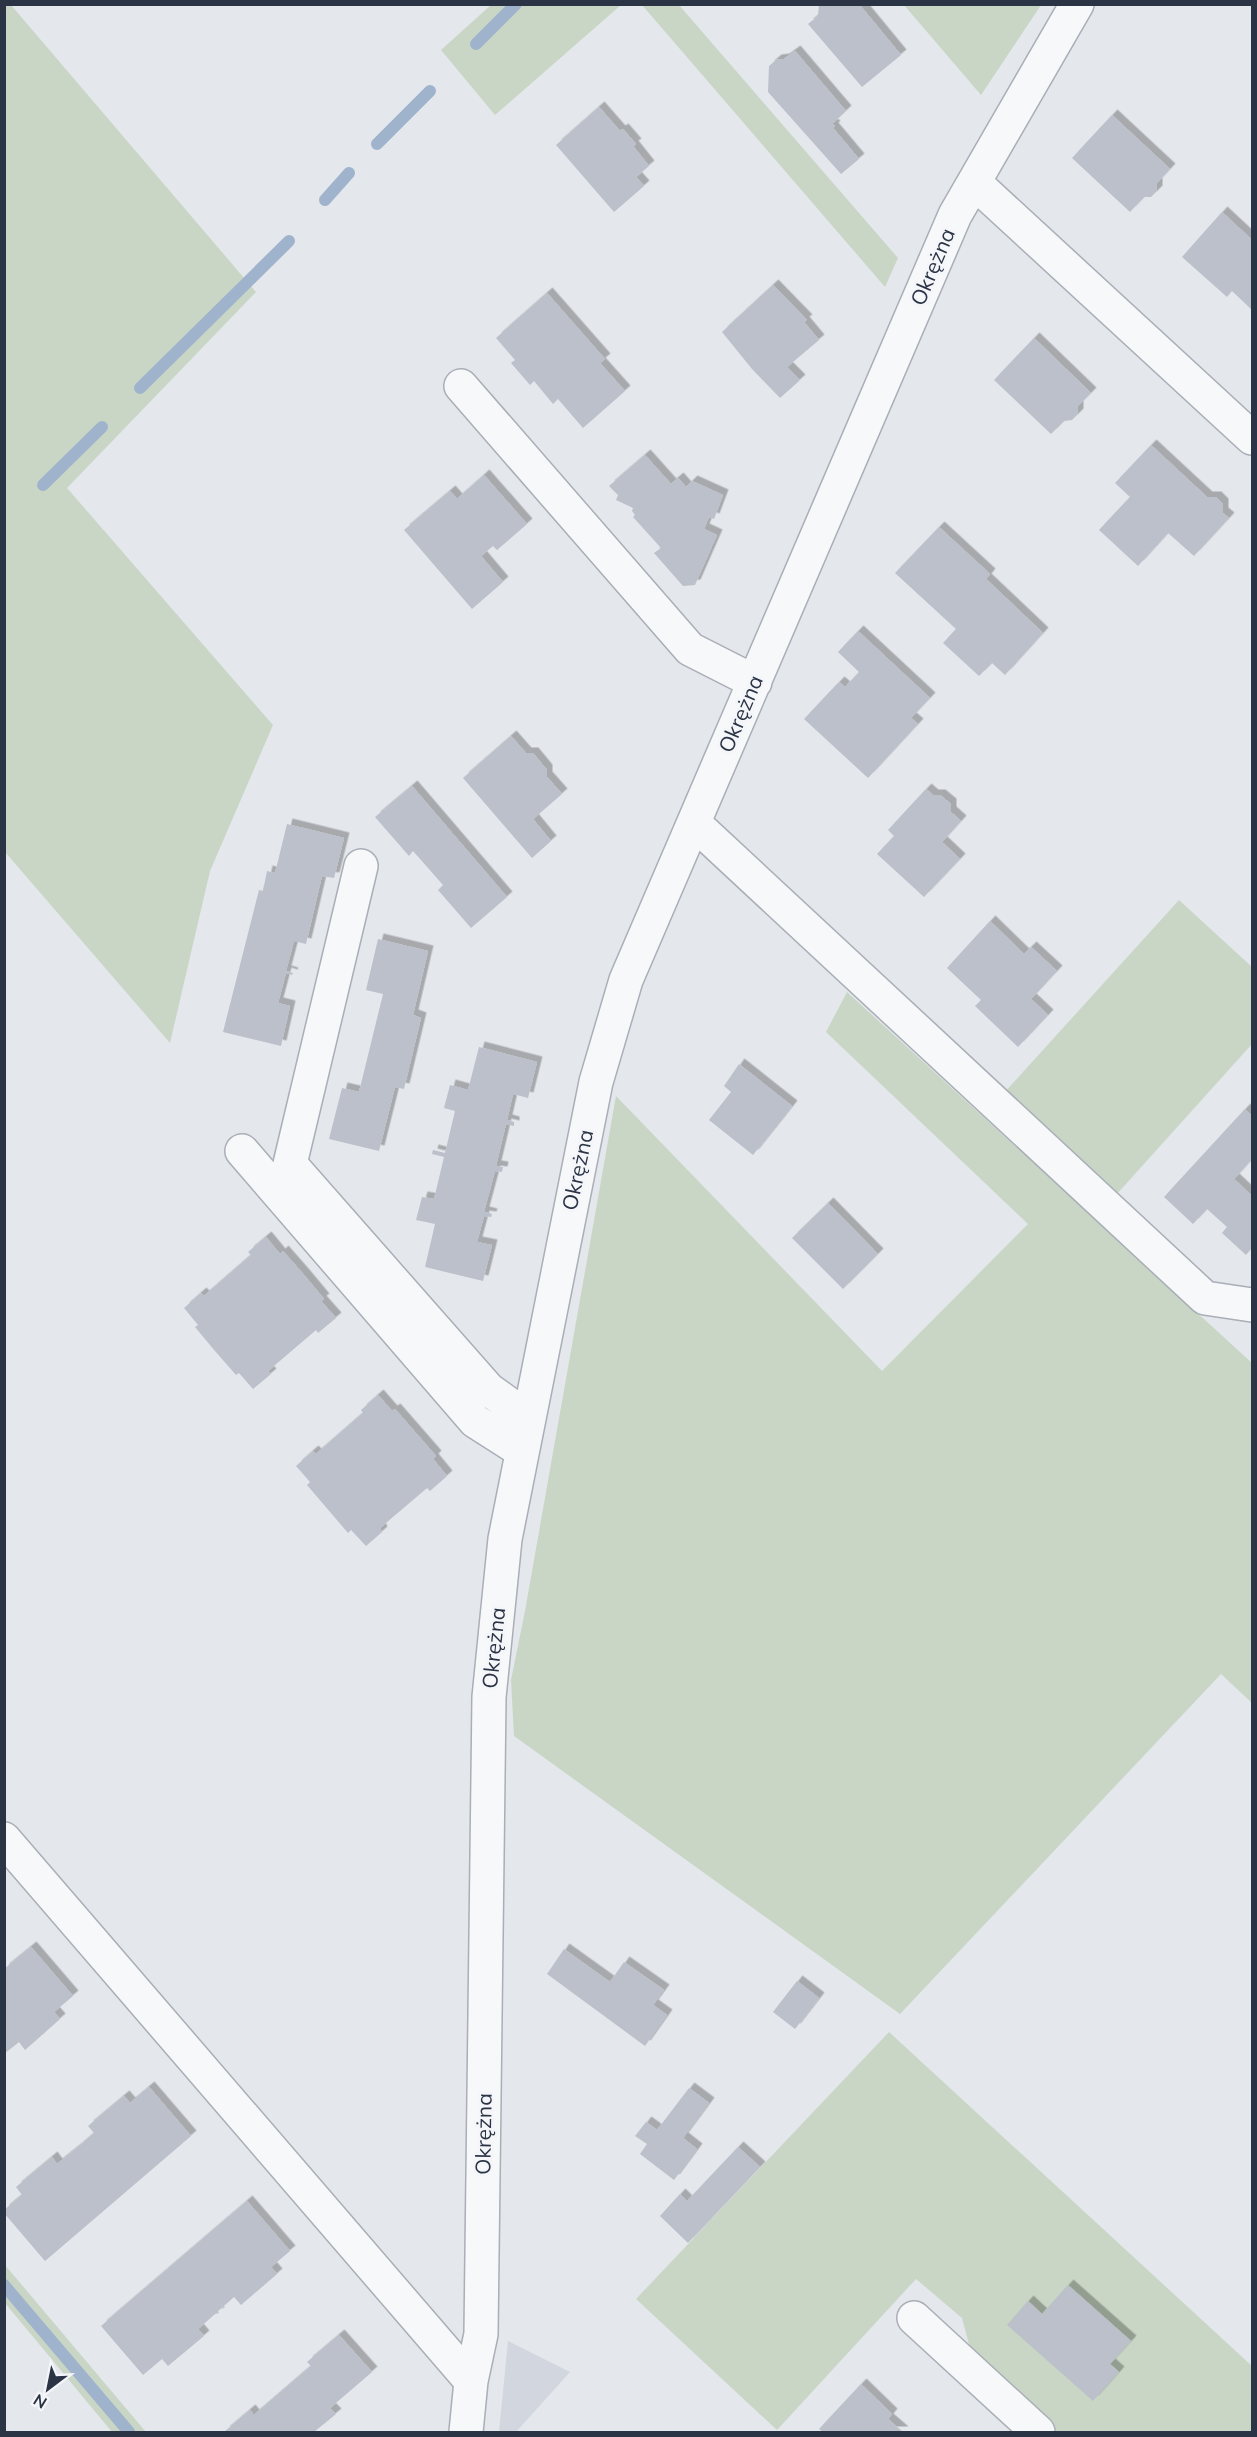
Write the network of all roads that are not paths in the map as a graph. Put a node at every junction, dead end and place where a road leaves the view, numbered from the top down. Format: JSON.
{"nodes":[{"id":1,"x":1077,"y":4,"type":"edge"},
{"id":2,"x":975,"y":183,"type":"junction"},
{"id":3,"x":461,"y":386,"type":"dead end"},
{"id":4,"x":1252,"y":438,"type":"edge"},
{"id":5,"x":754,"y":682,"type":"junction"},
{"id":6,"x":694,"y":823,"type":"junction"},
{"id":7,"x":361,"y":866,"type":"dead end"},
{"id":8,"x":242,"y":1151,"type":"dead end"},
{"id":9,"x":1252,"y":1305,"type":"edge"},
{"id":10,"x":528,"y":1418,"type":"junction"},
{"id":11,"x":522,"y":1451,"type":"junction"},
{"id":12,"x":4,"y":1839,"type":"edge"},
{"id":13,"x":914,"y":2318,"type":"dead end"},
{"id":14,"x":471,"y":2381,"type":"junction"},
{"id":15,"x":466,"y":2433,"type":"edge"},
{"id":16,"x":1038,"y":2433,"type":"edge"}],
"edges":[{"from":1,"to":2,"type":"street","name":"Okrężna"},
{"from":2,"to":4,"type":"street"},
{"from":2,"to":5,"type":"street","name":"Okrężna"},
{"from":3,"to":5,"type":"street"},
{"from":5,"to":6,"type":"street","name":"Okrężna"},
{"from":6,"to":9,"type":"street"},
{"from":6,"to":10,"type":"street","name":"Okrężna"},
{"from":7,"to":10,"type":"street"},
{"from":8,"to":11,"type":"street"},
{"from":10,"to":11,"type":"street","name":"Okrężna"},
{"from":11,"to":14,"type":"street","name":"Okrężna"},
{"from":12,"to":14,"type":"street"},
{"from":13,"to":16,"type":"street"},
{"from":14,"to":15,"type":"street","name":"Okrężna"}]}
